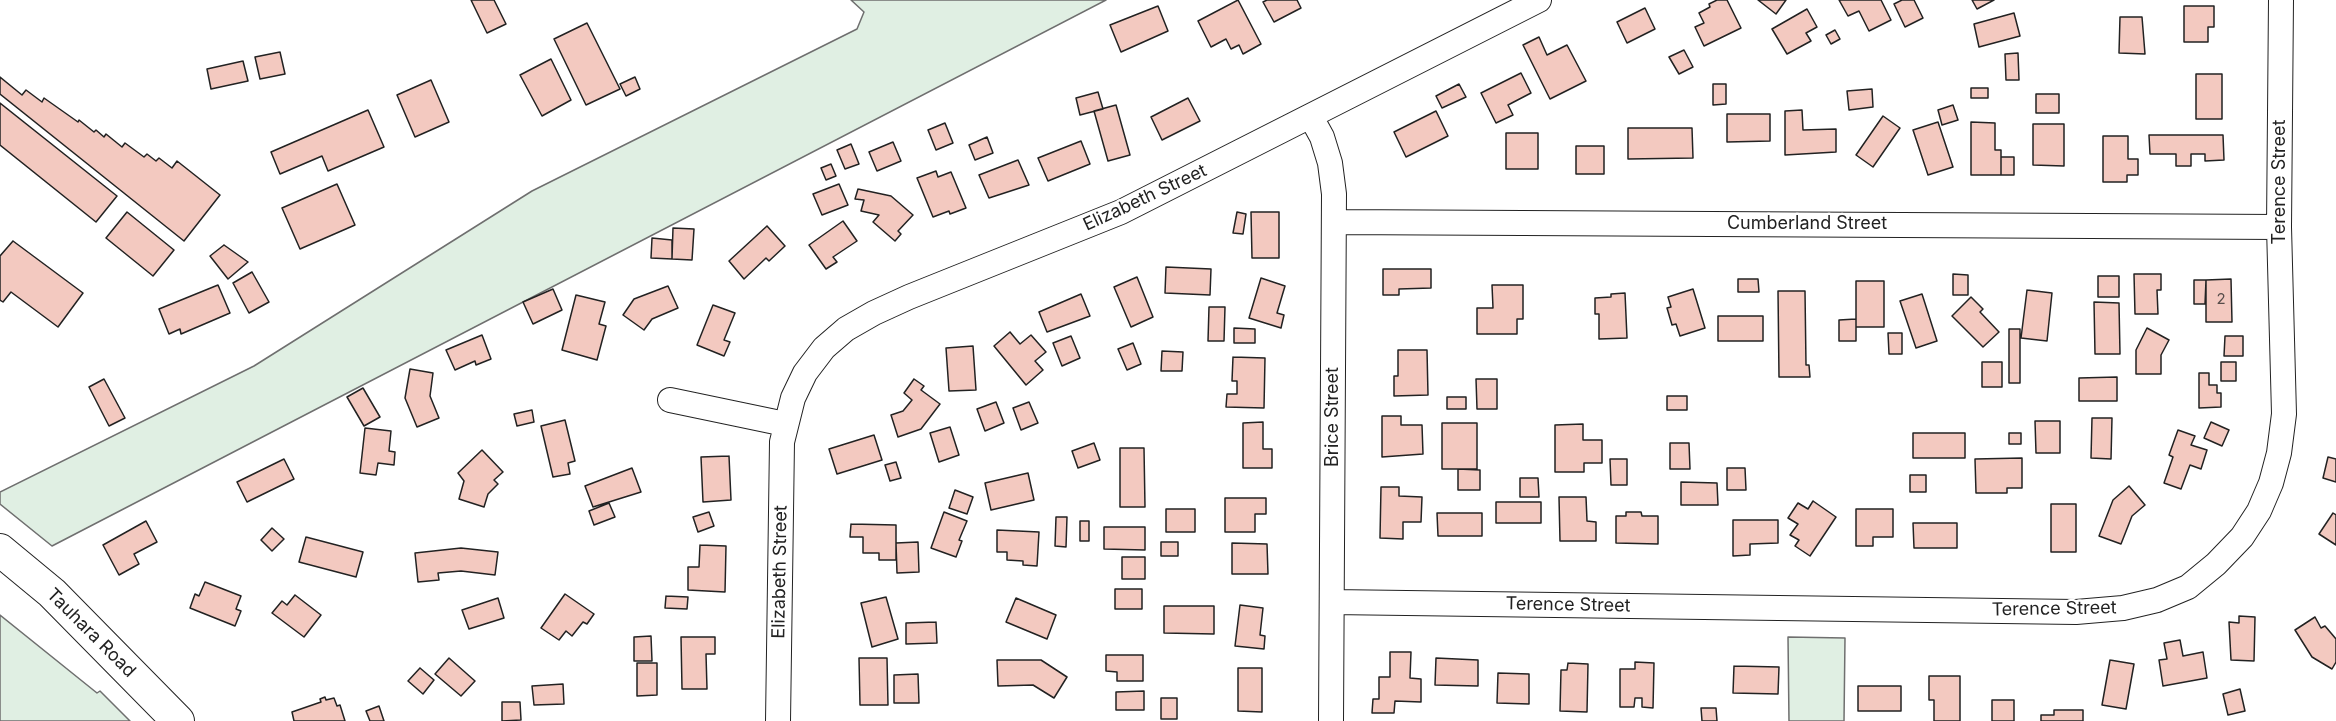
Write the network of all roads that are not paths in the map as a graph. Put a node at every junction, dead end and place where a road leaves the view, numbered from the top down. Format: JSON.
{"nodes":[{"id":1,"x":1539,"y":0,"type":"edge"},
{"id":2,"x":2281,"y":0,"type":"edge"},
{"id":3,"x":1311,"y":117,"type":"junction"},
{"id":4,"x":1334,"y":222,"type":"junction"},
{"id":5,"x":2279,"y":227,"type":"junction"},
{"id":6,"x":670,"y":400,"type":"dead end"},
{"id":7,"x":785,"y":424,"type":"junction"},
{"id":8,"x":0,"y":550,"type":"edge"},
{"id":9,"x":1332,"y":602,"type":"junction"},
{"id":10,"x":178,"y":721,"type":"edge"},
{"id":11,"x":778,"y":721,"type":"edge"},
{"id":12,"x":1331,"y":721,"type":"edge"}],
"edges":[{"from":1,"to":3,"type":"street","name":"Elizabeth Street"},
{"from":2,"to":5,"type":"street","name":"Terence Street"},
{"from":3,"to":4,"type":"street","name":"Brice Street"},
{"from":3,"to":7,"type":"street","name":"Elizabeth Street"},
{"from":4,"to":5,"type":"street","name":"Cumberland Street"},
{"from":4,"to":9,"type":"street","name":"Brice Street"},
{"from":5,"to":9,"type":"street","name":"Terence Street"},
{"from":6,"to":7,"type":"street"},
{"from":7,"to":11,"type":"street","name":"Elizabeth Street"},
{"from":8,"to":10,"type":"main road","name":"Tauhara Road"},
{"from":9,"to":12,"type":"street","name":"Brice Street"}]}
